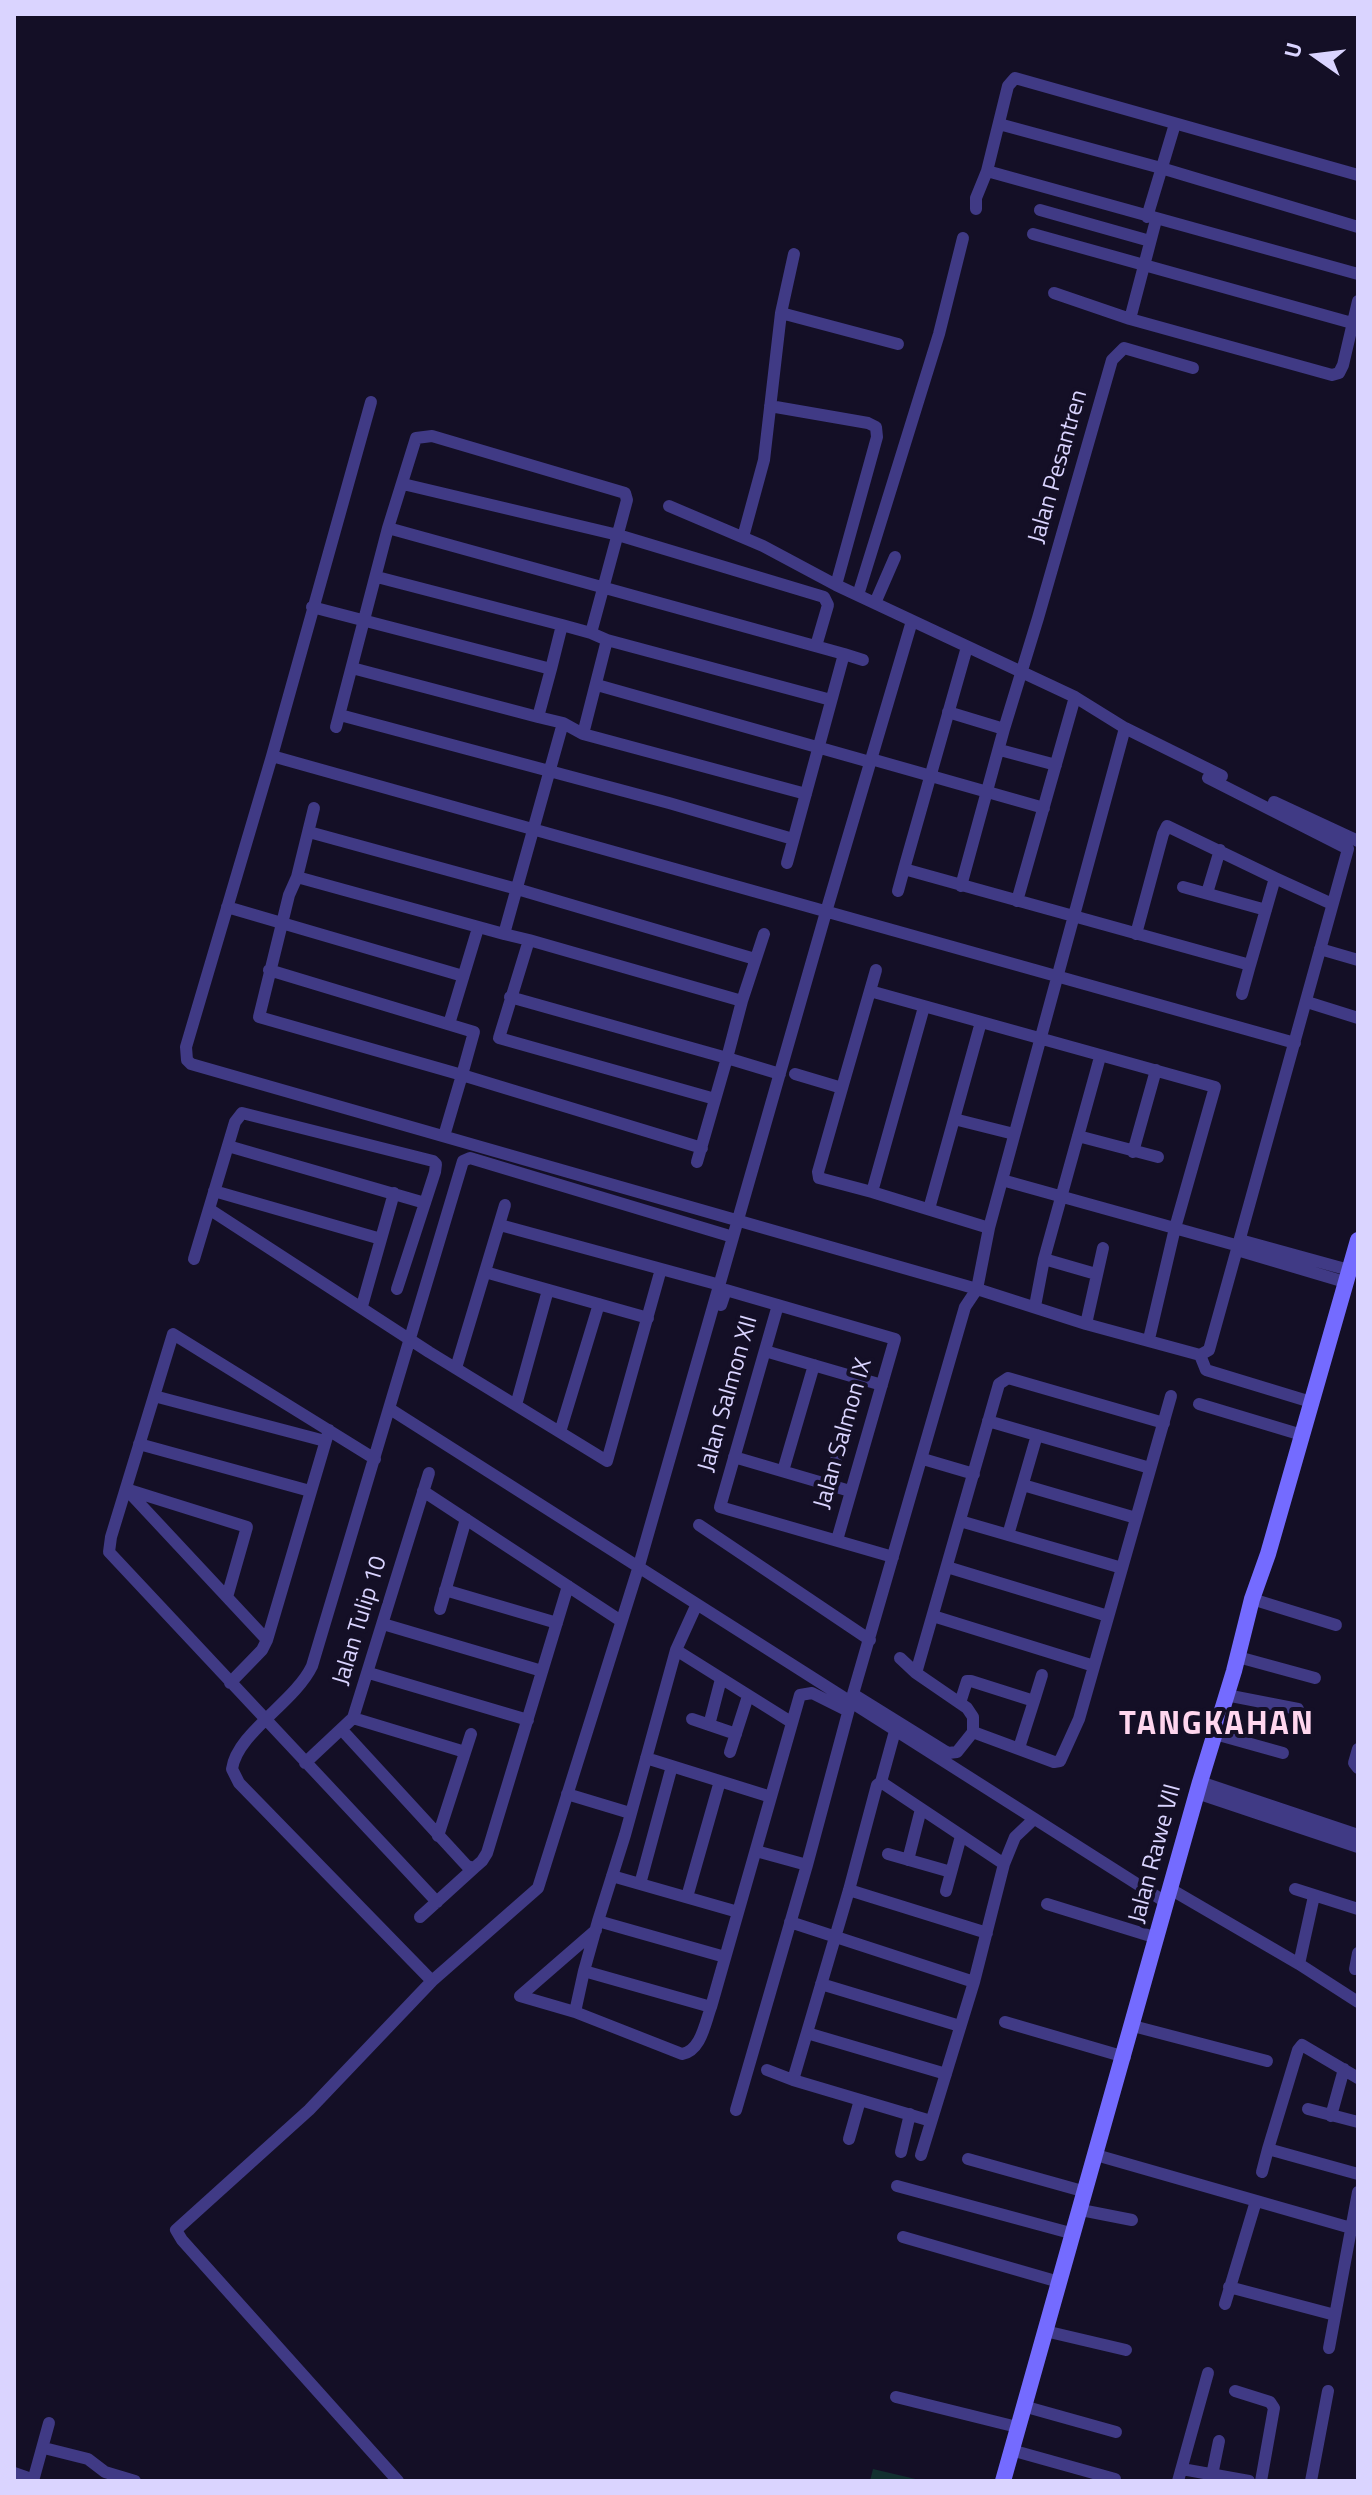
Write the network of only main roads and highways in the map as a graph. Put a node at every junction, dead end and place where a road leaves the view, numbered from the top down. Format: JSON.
{"nodes":[{"id":1,"x":1358,"y":1240,"type":"edge"},
{"id":2,"x":1003,"y":2481,"type":"edge"}],
"edges":[{"from":1,"to":2,"type":"main road","name":"Jalan Rawe VII"}]}
